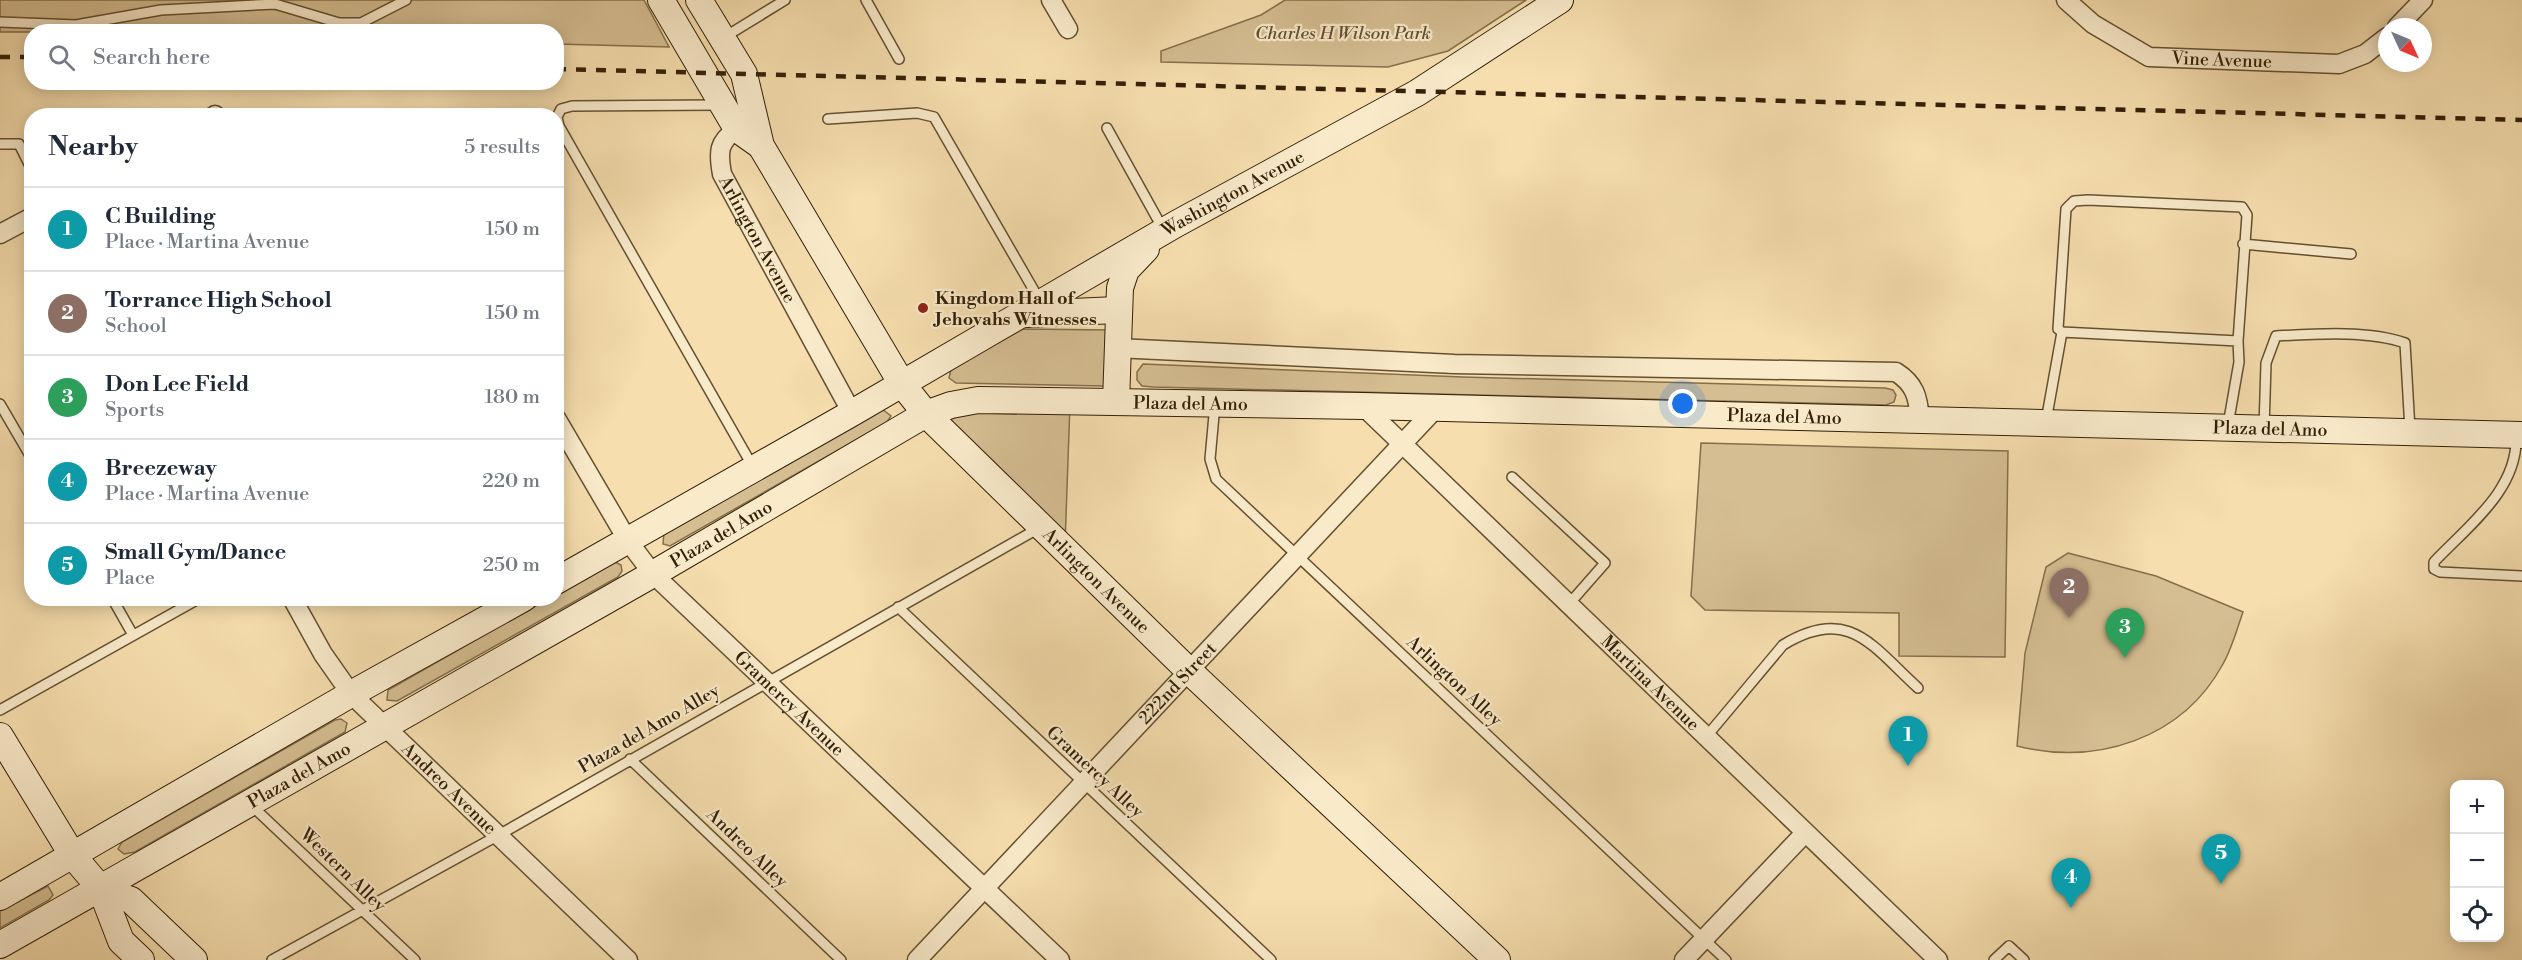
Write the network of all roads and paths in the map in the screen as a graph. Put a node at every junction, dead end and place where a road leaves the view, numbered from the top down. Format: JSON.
{"nodes":[{"id":1,"x":406,"y":0,"type":"edge"},
{"id":2,"x":661,"y":0,"type":"edge"},
{"id":3,"x":699,"y":0,"type":"edge"},
{"id":4,"x":785,"y":0,"type":"edge"},
{"id":5,"x":866,"y":0,"type":"edge"},
{"id":6,"x":1051,"y":0,"type":"edge"},
{"id":7,"x":1560,"y":0,"type":"edge"},
{"id":8,"x":2066,"y":0,"type":"edge"},
{"id":9,"x":2423,"y":0,"type":"edge"},
{"id":10,"x":2406,"y":18,"type":"edge"},
{"id":11,"x":0,"y":22,"type":"edge"},
{"id":12,"x":51,"y":24,"type":"edge"},
{"id":13,"x":82,"y":24,"type":"edge"},
{"id":14,"x":1068,"y":29,"type":"dead end"},
{"id":15,"x":723,"y":38,"type":"junction"},
{"id":16,"x":2378,"y":44,"type":"edge"},
{"id":17,"x":899,"y":59,"type":"dead end"},
{"id":18,"x":723,"y":105,"type":"junction"},
{"id":19,"x":564,"y":108,"type":"edge"},
{"id":20,"x":828,"y":119,"type":"dead end"},
{"id":21,"x":1107,"y":128,"type":"dead end"},
{"id":22,"x":737,"y":129,"type":"junction"},
{"id":23,"x":564,"y":135,"type":"edge"},
{"id":24,"x":0,"y":144,"type":"edge"},
{"id":25,"x":761,"y":146,"type":"junction"},
{"id":26,"x":24,"y":154,"type":"edge"},
{"id":27,"x":24,"y":221,"type":"edge"},
{"id":28,"x":1170,"y":228,"type":"junction"},
{"id":29,"x":0,"y":234,"type":"edge"},
{"id":30,"x":2243,"y":244,"type":"junction"},
{"id":31,"x":2351,"y":254,"type":"dead end"},
{"id":32,"x":1032,"y":308,"type":"junction"},
{"id":33,"x":1117,"y":310,"type":"junction"},
{"id":34,"x":2062,"y":332,"type":"junction"},
{"id":35,"x":2238,"y":341,"type":"junction"},
{"id":36,"x":1116,"y":348,"type":"junction"},
{"id":37,"x":902,"y":384,"type":"junction"},
{"id":38,"x":1116,"y":402,"type":"junction"},
{"id":39,"x":0,"y":404,"type":"edge"},
{"id":40,"x":1215,"y":404,"type":"junction"},
{"id":41,"x":1363,"y":406,"type":"junction"},
{"id":42,"x":1436,"y":408,"type":"junction"},
{"id":43,"x":852,"y":413,"type":"junction"},
{"id":44,"x":926,"y":414,"type":"junction"},
{"id":45,"x":1920,"y":418,"type":"junction"},
{"id":46,"x":2046,"y":423,"type":"junction"},
{"id":47,"x":2228,"y":427,"type":"junction"},
{"id":48,"x":2264,"y":429,"type":"junction"},
{"id":49,"x":564,"y":432,"type":"edge"},
{"id":50,"x":2410,"y":432,"type":"junction"},
{"id":51,"x":2519,"y":435,"type":"edge"},
{"id":52,"x":1403,"y":442,"type":"junction"},
{"id":53,"x":24,"y":445,"type":"edge"},
{"id":54,"x":755,"y":469,"type":"junction"},
{"id":55,"x":1512,"y":477,"type":"dead end"},
{"id":56,"x":1041,"y":527,"type":"junction"},
{"id":57,"x":628,"y":542,"type":"junction"},
{"id":58,"x":1296,"y":556,"type":"junction"},
{"id":59,"x":653,"y":574,"type":"junction"},
{"id":60,"x":2522,"y":576,"type":"edge"},
{"id":61,"x":564,"y":577,"type":"edge"},
{"id":62,"x":1569,"y":604,"type":"junction"},
{"id":63,"x":117,"y":606,"type":"edge"},
{"id":64,"x":186,"y":606,"type":"edge"},
{"id":65,"x":296,"y":606,"type":"edge"},
{"id":66,"x":504,"y":606,"type":"edge"},
{"id":67,"x":898,"y":607,"type":"junction"},
{"id":68,"x":133,"y":635,"type":"junction"},
{"id":69,"x":1188,"y":670,"type":"junction"},
{"id":70,"x":765,"y":682,"type":"junction"},
{"id":71,"x":1918,"y":688,"type":"dead end"},
{"id":72,"x":351,"y":694,"type":"junction"},
{"id":73,"x":0,"y":710,"type":"edge"},
{"id":74,"x":383,"y":727,"type":"junction"},
{"id":75,"x":0,"y":736,"type":"edge"},
{"id":76,"x":1706,"y":737,"type":"junction"},
{"id":77,"x":630,"y":759,"type":"junction"},
{"id":78,"x":1082,"y":783,"type":"junction"},
{"id":79,"x":249,"y":803,"type":"junction"},
{"id":80,"x":1805,"y":833,"type":"junction"},
{"id":81,"x":497,"y":836,"type":"junction"},
{"id":82,"x":73,"y":856,"type":"junction"},
{"id":83,"x":984,"y":888,"type":"junction"},
{"id":84,"x":101,"y":889,"type":"junction"},
{"id":85,"x":0,"y":897,"type":"edge"},
{"id":86,"x":362,"y":910,"type":"junction"},
{"id":87,"x":1704,"y":939,"type":"junction"},
{"id":88,"x":0,"y":945,"type":"edge"},
{"id":89,"x":141,"y":960,"type":"edge"},
{"id":90,"x":194,"y":960,"type":"edge"},
{"id":91,"x":272,"y":960,"type":"edge"},
{"id":92,"x":415,"y":960,"type":"edge"},
{"id":93,"x":628,"y":960,"type":"edge"},
{"id":94,"x":841,"y":960,"type":"edge"},
{"id":95,"x":917,"y":960,"type":"edge"},
{"id":96,"x":1060,"y":960,"type":"edge"},
{"id":97,"x":1270,"y":960,"type":"edge"},
{"id":98,"x":1497,"y":960,"type":"edge"},
{"id":99,"x":1684,"y":960,"type":"edge"},
{"id":100,"x":1726,"y":960,"type":"edge"},
{"id":101,"x":1938,"y":960,"type":"edge"},
{"id":102,"x":1994,"y":960,"type":"edge"},
{"id":103,"x":2024,"y":960,"type":"edge"}],
"edges":[{"from":1,"to":13,"type":"lane"},
{"from":2,"to":18,"type":"main road","name":"Arlington Avenue"},
{"from":3,"to":15,"type":"main road","name":"Arlington Avenue"},
{"from":4,"to":15,"type":"lane"},
{"from":5,"to":17,"type":"lane"},
{"from":6,"to":14,"type":"street"},
{"from":7,"to":28,"type":"main road","name":"Washington Avenue"},
{"from":8,"to":16,"type":"street","name":"Vine Avenue"},
{"from":9,"to":10,"type":"street"},
{"from":11,"to":12,"type":"lane"},
{"from":15,"to":25,"type":"main road","name":"Arlington Avenue"},
{"from":18,"to":19,"type":"lane"},
{"from":18,"to":22,"type":"main road","name":"Arlington Avenue"},
{"from":20,"to":32,"type":"lane"},
{"from":21,"to":28,"type":"lane"},
{"from":22,"to":25,"type":"main road","name":"Arlington Avenue"},
{"from":22,"to":43,"type":"street","name":"Arlington Avenue"},
{"from":23,"to":54,"type":"lane"},
{"from":24,"to":26,"type":"lane"},
{"from":25,"to":37,"type":"main road","name":"Arlington Avenue"},
{"from":27,"to":29,"type":"street"},
{"from":28,"to":32,"type":"main road","name":"Washington Avenue"},
{"from":28,"to":33,"type":"main road"},
{"from":30,"to":31,"type":"lane"},
{"from":30,"to":34,"type":"lane"},
{"from":30,"to":35,"type":"lane"},
{"from":32,"to":33,"type":"main road"},
{"from":32,"to":37,"type":"main road","name":"Washington Avenue"},
{"from":33,"to":36,"type":"main road"},
{"from":34,"to":35,"type":"lane"},
{"from":34,"to":46,"type":"lane"},
{"from":35,"to":47,"type":"lane"},
{"from":36,"to":38,"type":"main road"},
{"from":36,"to":45,"type":"street"},
{"from":37,"to":43,"type":"main road"},
{"from":37,"to":44,"type":"main road","name":"Arlington Avenue"},
{"from":38,"to":40,"type":"main road","name":"Plaza del Amo"},
{"from":38,"to":44,"type":"main road","name":"Plaza del Amo"},
{"from":39,"to":53,"type":"lane"},
{"from":40,"to":41,"type":"main road","name":"Plaza del Amo"},
{"from":40,"to":58,"type":"lane","name":"Arlington Alley"},
{"from":41,"to":42,"type":"main road","name":"Plaza del Amo"},
{"from":41,"to":52,"type":"street","name":"Martina Avenue"},
{"from":42,"to":45,"type":"main road","name":"Plaza del Amo"},
{"from":42,"to":52,"type":"street","name":"222nd Street"},
{"from":43,"to":54,"type":"main road"},
{"from":44,"to":56,"type":"main road","name":"Arlington Avenue"},
{"from":44,"to":59,"type":"main road","name":"Plaza del Amo"},
{"from":45,"to":46,"type":"main road","name":"Plaza del Amo"},
{"from":46,"to":47,"type":"main road","name":"Plaza del Amo"},
{"from":47,"to":48,"type":"main road","name":"Plaza del Amo"},
{"from":48,"to":50,"type":"main road","name":"Plaza del Amo"},
{"from":48,"to":50,"type":"lane"},
{"from":49,"to":57,"type":"street","name":"Gramercy Avenue"},
{"from":50,"to":51,"type":"main road","name":"Plaza del Amo"},
{"from":51,"to":60,"type":"lane"},
{"from":52,"to":58,"type":"street","name":"222nd Street"},
{"from":52,"to":62,"type":"street","name":"Martina Avenue"},
{"from":54,"to":57,"type":"main road"},
{"from":55,"to":62,"type":"lane"},
{"from":56,"to":67,"type":"lane","name":"Plaza del Amo Alley"},
{"from":56,"to":69,"type":"main road","name":"Arlington Avenue"},
{"from":57,"to":59,"type":"street","name":"Gramercy Avenue"},
{"from":57,"to":61,"type":"main road"},
{"from":58,"to":69,"type":"street","name":"222nd Street"},
{"from":58,"to":87,"type":"lane","name":"Arlington Alley"},
{"from":59,"to":70,"type":"street","name":"Gramercy Avenue"},
{"from":59,"to":74,"type":"main road","name":"Plaza del Amo"},
{"from":62,"to":76,"type":"street","name":"Martina Avenue"},
{"from":63,"to":68,"type":"lane"},
{"from":64,"to":68,"type":"lane"},
{"from":65,"to":72,"type":"street","name":"Andreo Avenue"},
{"from":66,"to":72,"type":"main road"},
{"from":67,"to":70,"type":"lane","name":"Plaza del Amo Alley"},
{"from":67,"to":78,"type":"lane","name":"Gramercy Alley"},
{"from":68,"to":73,"type":"lane"},
{"from":69,"to":78,"type":"street","name":"222nd Street"},
{"from":69,"to":98,"type":"main road","name":"Arlington Avenue"},
{"from":70,"to":77,"type":"lane","name":"Plaza del Amo Alley"},
{"from":70,"to":83,"type":"street","name":"Gramercy Avenue"},
{"from":71,"to":76,"type":"lane"},
{"from":72,"to":74,"type":"street","name":"Andreo Avenue"},
{"from":72,"to":82,"type":"main road"},
{"from":74,"to":79,"type":"main road","name":"Plaza del Amo"},
{"from":74,"to":81,"type":"street","name":"Andreo Avenue"},
{"from":75,"to":82,"type":"main road"},
{"from":76,"to":80,"type":"street","name":"Martina Avenue"},
{"from":77,"to":81,"type":"lane","name":"Plaza del Amo Alley"},
{"from":77,"to":94,"type":"lane","name":"Andreo Alley"},
{"from":78,"to":83,"type":"street","name":"222nd Street"},
{"from":78,"to":97,"type":"lane","name":"Gramercy Alley"},
{"from":79,"to":84,"type":"main road","name":"Plaza del Amo"},
{"from":79,"to":86,"type":"lane","name":"Western Alley"},
{"from":80,"to":87,"type":"street"},
{"from":80,"to":101,"type":"street","name":"Martina Avenue"},
{"from":81,"to":86,"type":"lane","name":"Plaza del Amo Alley"},
{"from":81,"to":93,"type":"street","name":"Andreo Avenue"},
{"from":82,"to":84,"type":"main road"},
{"from":82,"to":85,"type":"main road"},
{"from":83,"to":95,"type":"street","name":"222nd Street"},
{"from":83,"to":96,"type":"street","name":"Gramercy Avenue"},
{"from":84,"to":88,"type":"main road","name":"Plaza del Amo"},
{"from":84,"to":89,"type":"main road"},
{"from":84,"to":90,"type":"main road"},
{"from":86,"to":91,"type":"lane","name":"Plaza del Amo Alley"},
{"from":86,"to":92,"type":"lane","name":"Western Alley"},
{"from":87,"to":99,"type":"street"},
{"from":87,"to":100,"type":"lane","name":"Arlington Alley"},
{"from":102,"to":103,"type":"lane"}]}
